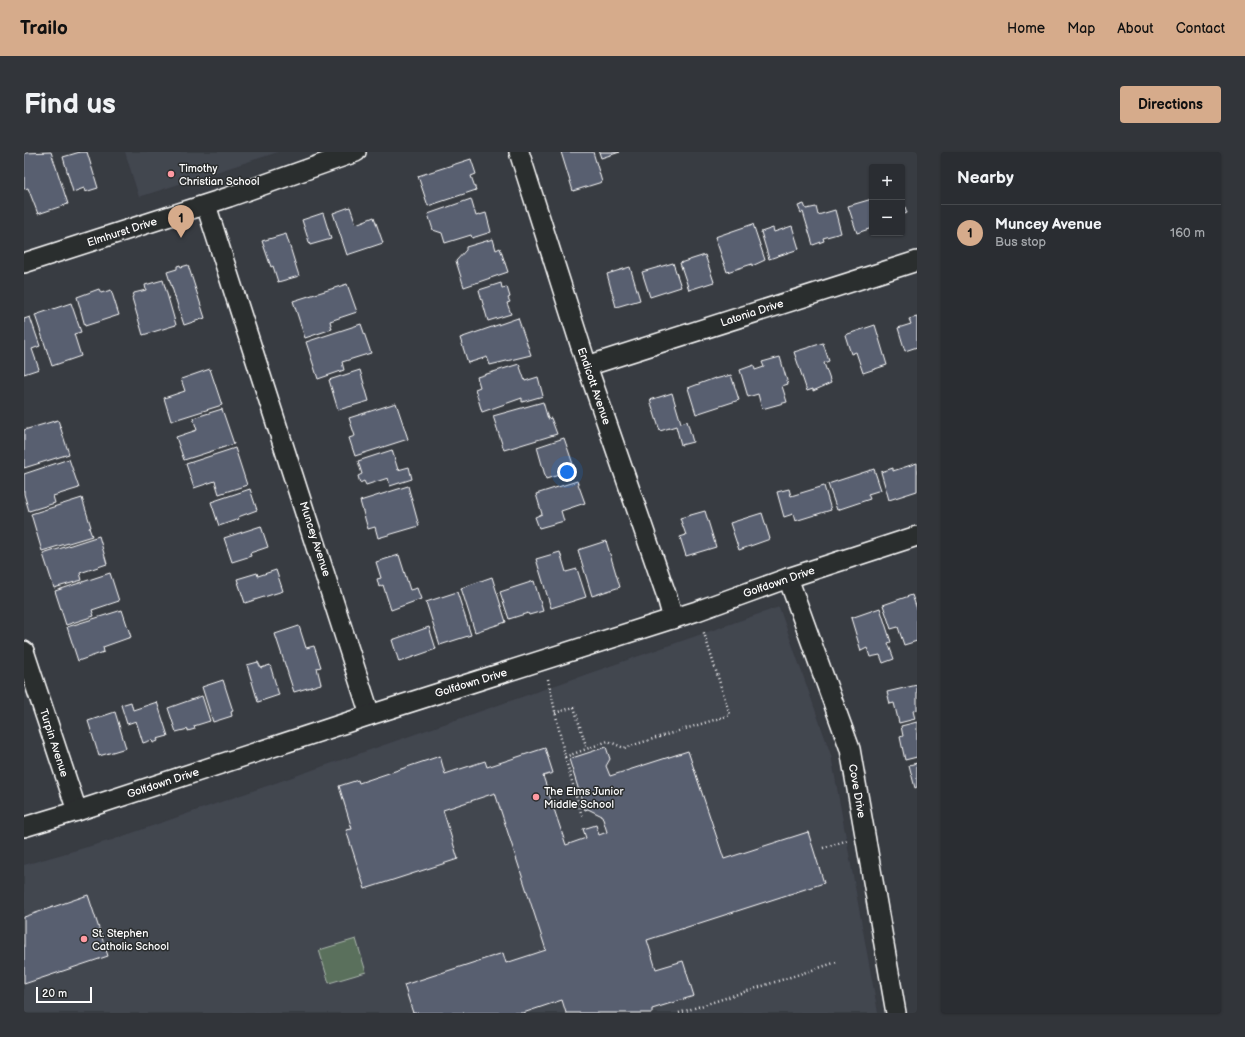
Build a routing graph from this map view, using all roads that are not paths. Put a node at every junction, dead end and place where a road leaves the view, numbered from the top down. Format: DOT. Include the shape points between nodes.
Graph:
graph roads {
  1 [pos="356,152"];
  2 [pos="519,152"];
  3 [pos="206,205"];
  4 [pos="917,261"];
  5 [pos="24,263"];
  6 [pos="587,366"];
  7 [pos="917,536"];
  8 [pos="788,578"];
  9 [pos="673,619"];
  10 [pos="24,651"];
  11 [pos="370,715"];
  12 [pos="77,811"];
  13 [pos="24,827"];
  14 [pos="896,1013"];
  1 -- 3 [label="street, Elmhurst Drive"];
  2 -- 6 [label="street, Endicott Avenue"];
  3 -- 5 [label="street, Elmhurst Drive"];
  3 -- 11 [label="street, Muncey Avenue"];
  4 -- 6 [label="street, Latonia Drive"];
  6 -- 9 [label="street, Endicott Avenue"];
  7 -- 8 [label="street, Golfdown Drive"];
  8 -- 9 [label="street, Golfdown Drive"];
  8 -- 14 [label="street, Cove Drive" via="850,749"];
  9 -- 11 [label="street, Golfdown Drive"];
  10 -- 12 [label="street, Turpin Avenue"];
  11 -- 12 [label="street, Golfdown Drive"];
  12 -- 13 [label="street, Golfdown Drive"];
}
